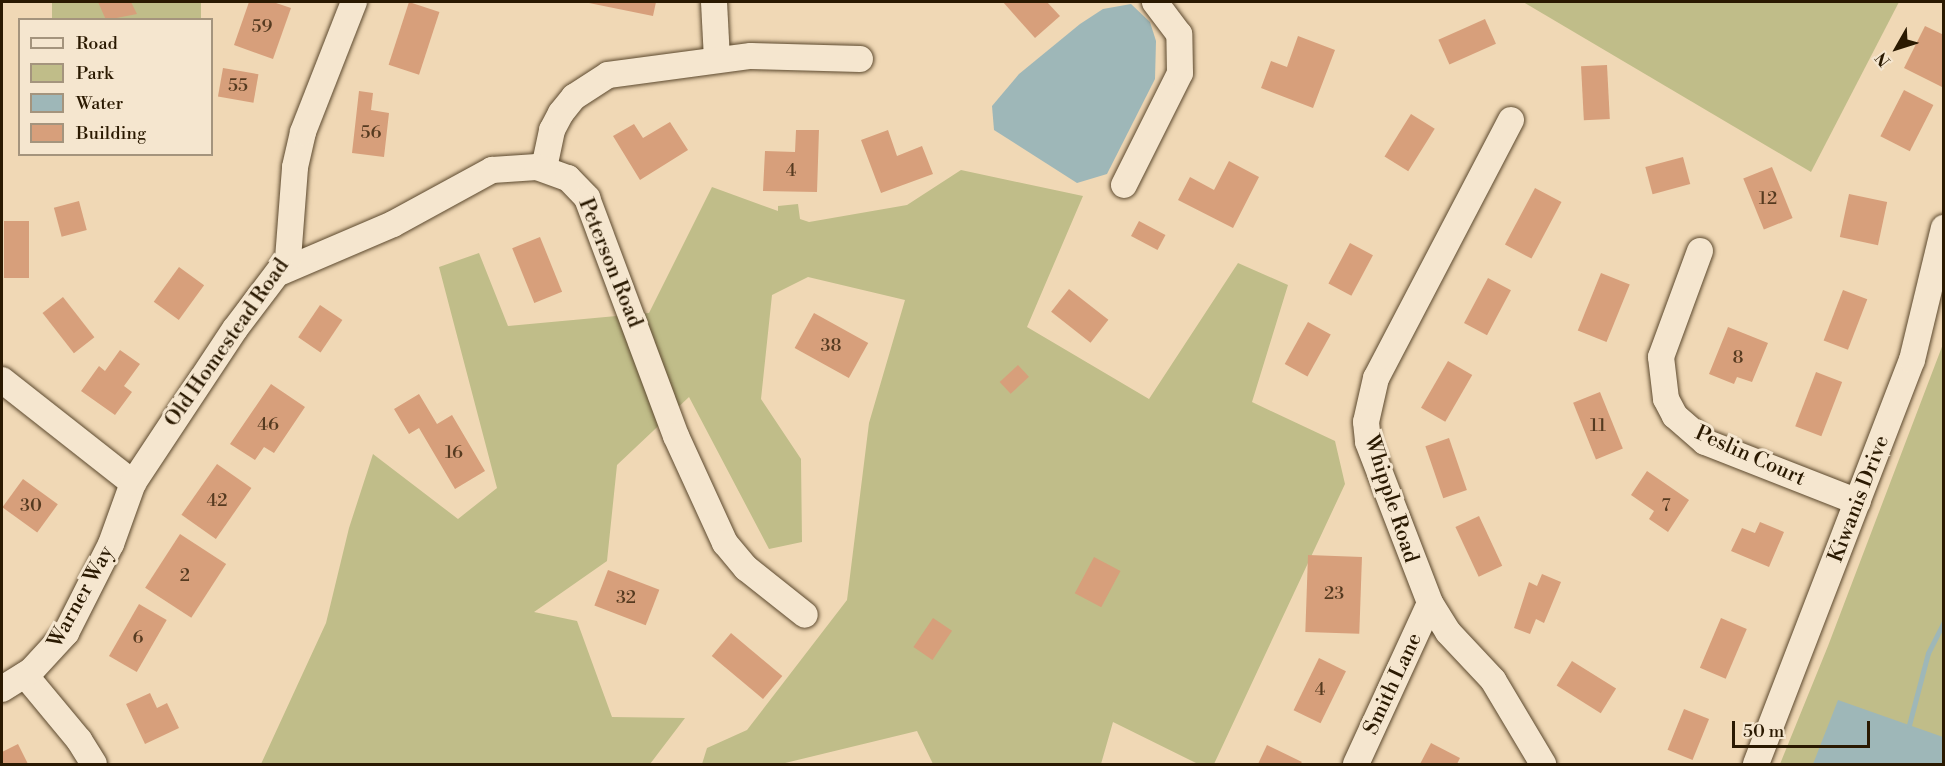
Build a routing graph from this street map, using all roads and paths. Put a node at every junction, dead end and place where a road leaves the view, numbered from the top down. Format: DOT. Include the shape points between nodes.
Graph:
graph roads {
  1 [pos="354,2"];
  2 [pos="714,2"];
  3 [pos="1155,2"];
  4 [pos="717,59"];
  5 [pos="860,59"];
  6 [pos="1511,120"];
  7 [pos="544,168"];
  8 [pos="1124,185"];
  9 [pos="1944,228"];
  10 [pos="1700,251"];
  11 [pos="280,272"];
  12 [pos="2,380"];
  13 [pos="133,483"];
  14 [pos="1858,502"];
  15 [pos="1430,603"];
  16 [pos="805,615"];
  17 [pos="25,675"];
  18 [pos="2,689"];
  19 [pos="94,765"];
  20 [pos="1356,765"];
  21 [pos="1543,765"];
  22 [pos="1756,765"];
  1 -- 11 [label="street, Old Homestead Road" via="303,132 291,203 291,246"];
  2 -- 4 [label="street"];
  3 -- 8 [label="street" via="1179,34 1180,73"];
  4 -- 5 [label="street"];
  4 -- 7 [label="street" via="626,69 590,84 574,97 552,130"];
  6 -- 15 [label="street, Whipple Road" via="1368,400 1368,442"];
  7 -- 11 [label="street, Peterson Road" via="515,166 469,179 393,224"];
  7 -- 16 [label="street, Peterson Road" via="568,178 587,198 676,436 725,543 746,568"];
  9 -- 14 [label="street, Kiwanis Drive" via="1912,360"];
  10 -- 14 [label="street, Peslin Court" via="1661,357 1664,389 1675,416 1705,442"];
  11 -- 13 [label="street, Old Homestead Road" via="235,329"];
  12 -- 13 [label="street"];
  13 -- 17 [label="street, Warner Way" via="111,544 66,633"];
  14 -- 22 [label="street, Kiwanis Drive"];
  15 -- 20 [label="street, Smith Lane"];
  15 -- 21 [label="street, Whipple Road" via="1448,632 1493,680"];
  17 -- 18 [label="street, Warner Way"];
  17 -- 19 [label="street" via="79,740"];
}
